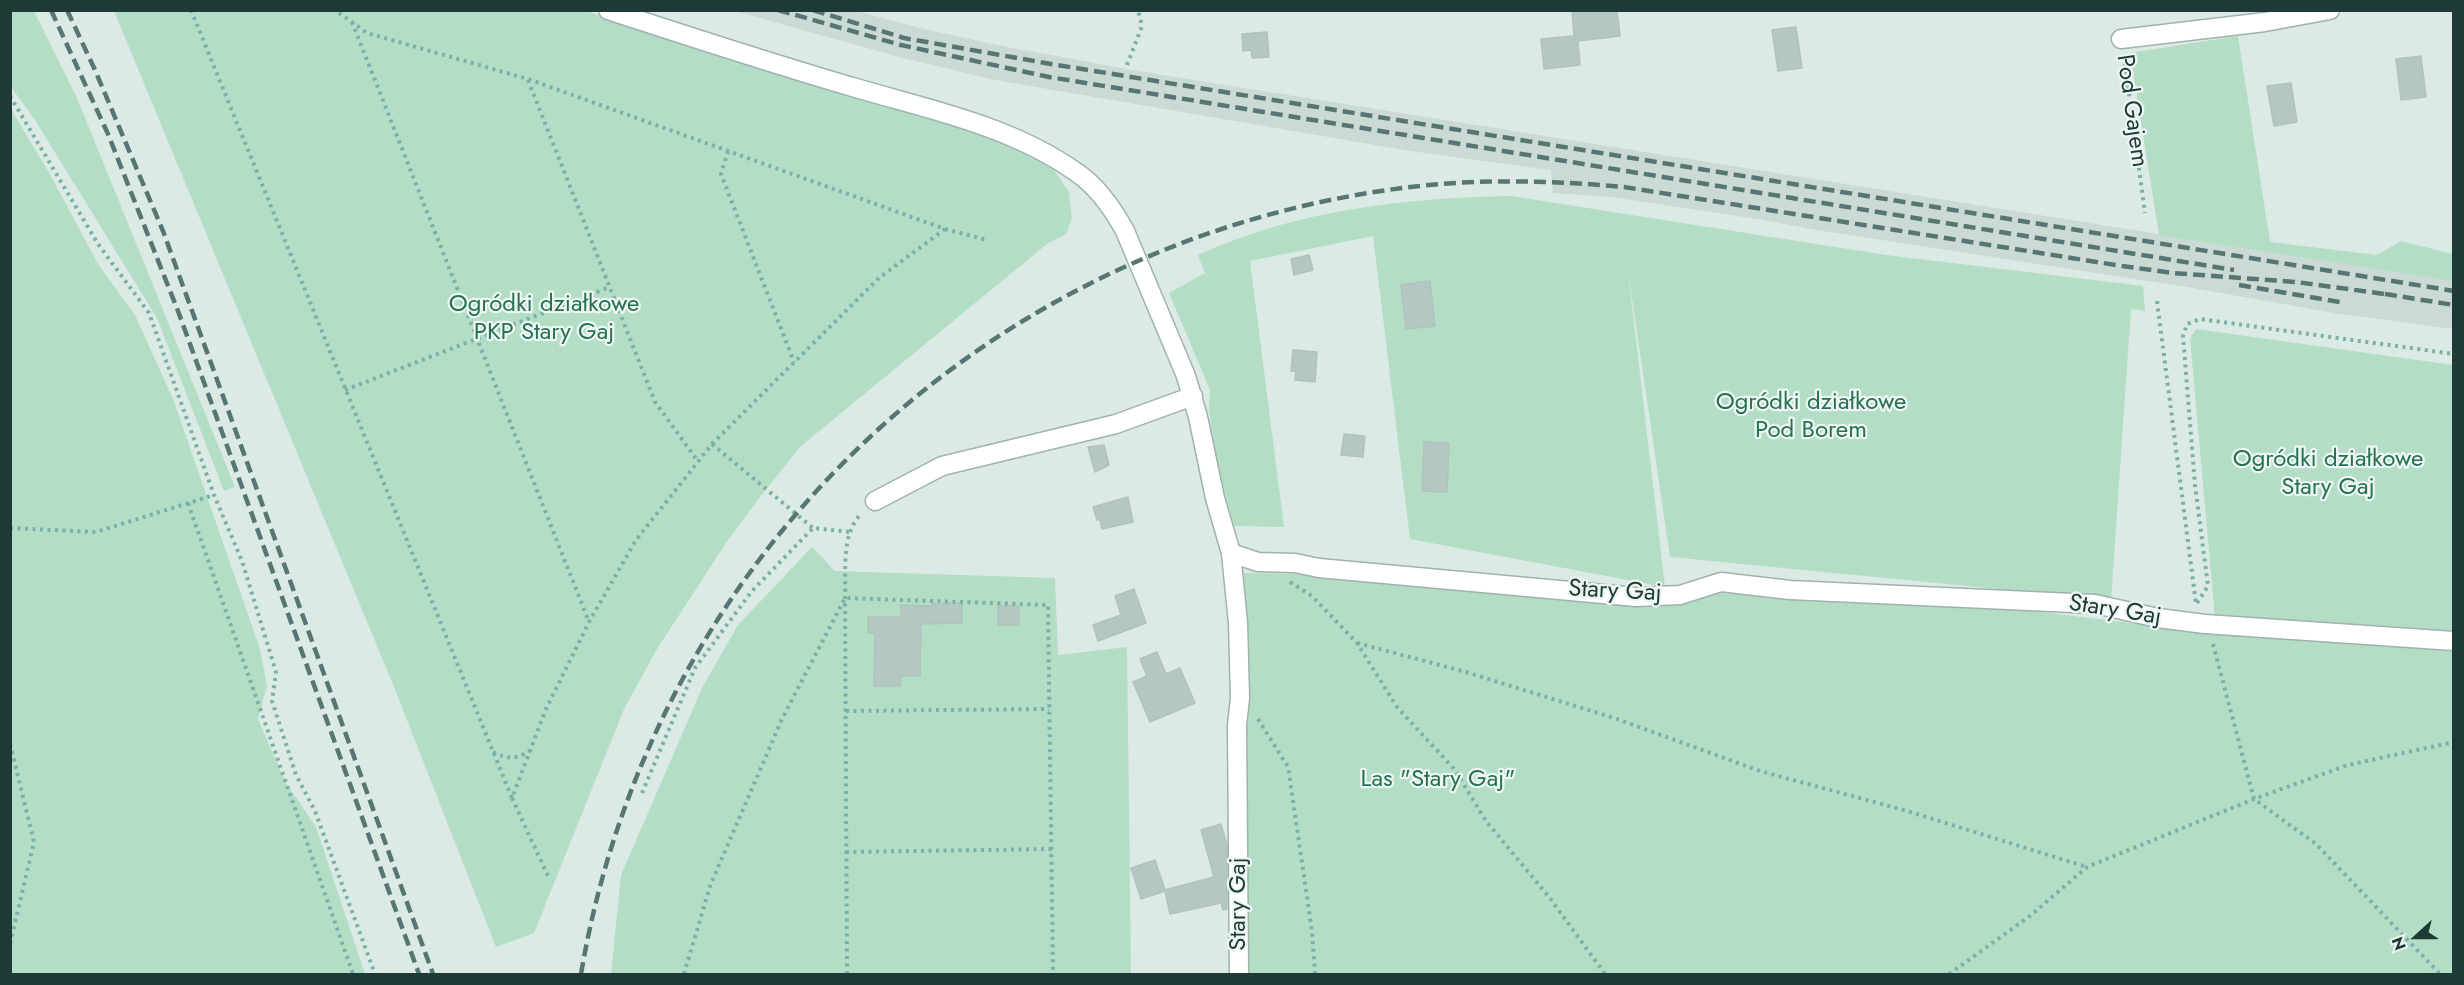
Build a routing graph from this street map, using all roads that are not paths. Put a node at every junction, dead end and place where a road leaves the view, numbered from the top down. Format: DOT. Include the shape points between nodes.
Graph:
graph roads {
  1 [pos="608,10"];
  2 [pos="2330,10"];
  3 [pos="2121,39"];
  4 [pos="1193,396"];
  5 [pos="875,501"];
  6 [pos="1231,553"];
  7 [pos="2454,640"];
  8 [pos="1239,975"];
  1 -- 4 [label="street" via="969,120 1033,146 1079,173 1125,231"];
  2 -- 3 [label="street, Pod Gajem"];
  4 -- 5 [label="street" via="1116,424 942,466"];
  4 -- 6 [label="street"];
  6 -- 7 [label="street, Stary Gaj" via="1258,562 1636,597 1680,596 1721,582 1802,591 2095,604 2205,624"];
  6 -- 8 [label="street, Stary Gaj" via="1240,698"];
}
